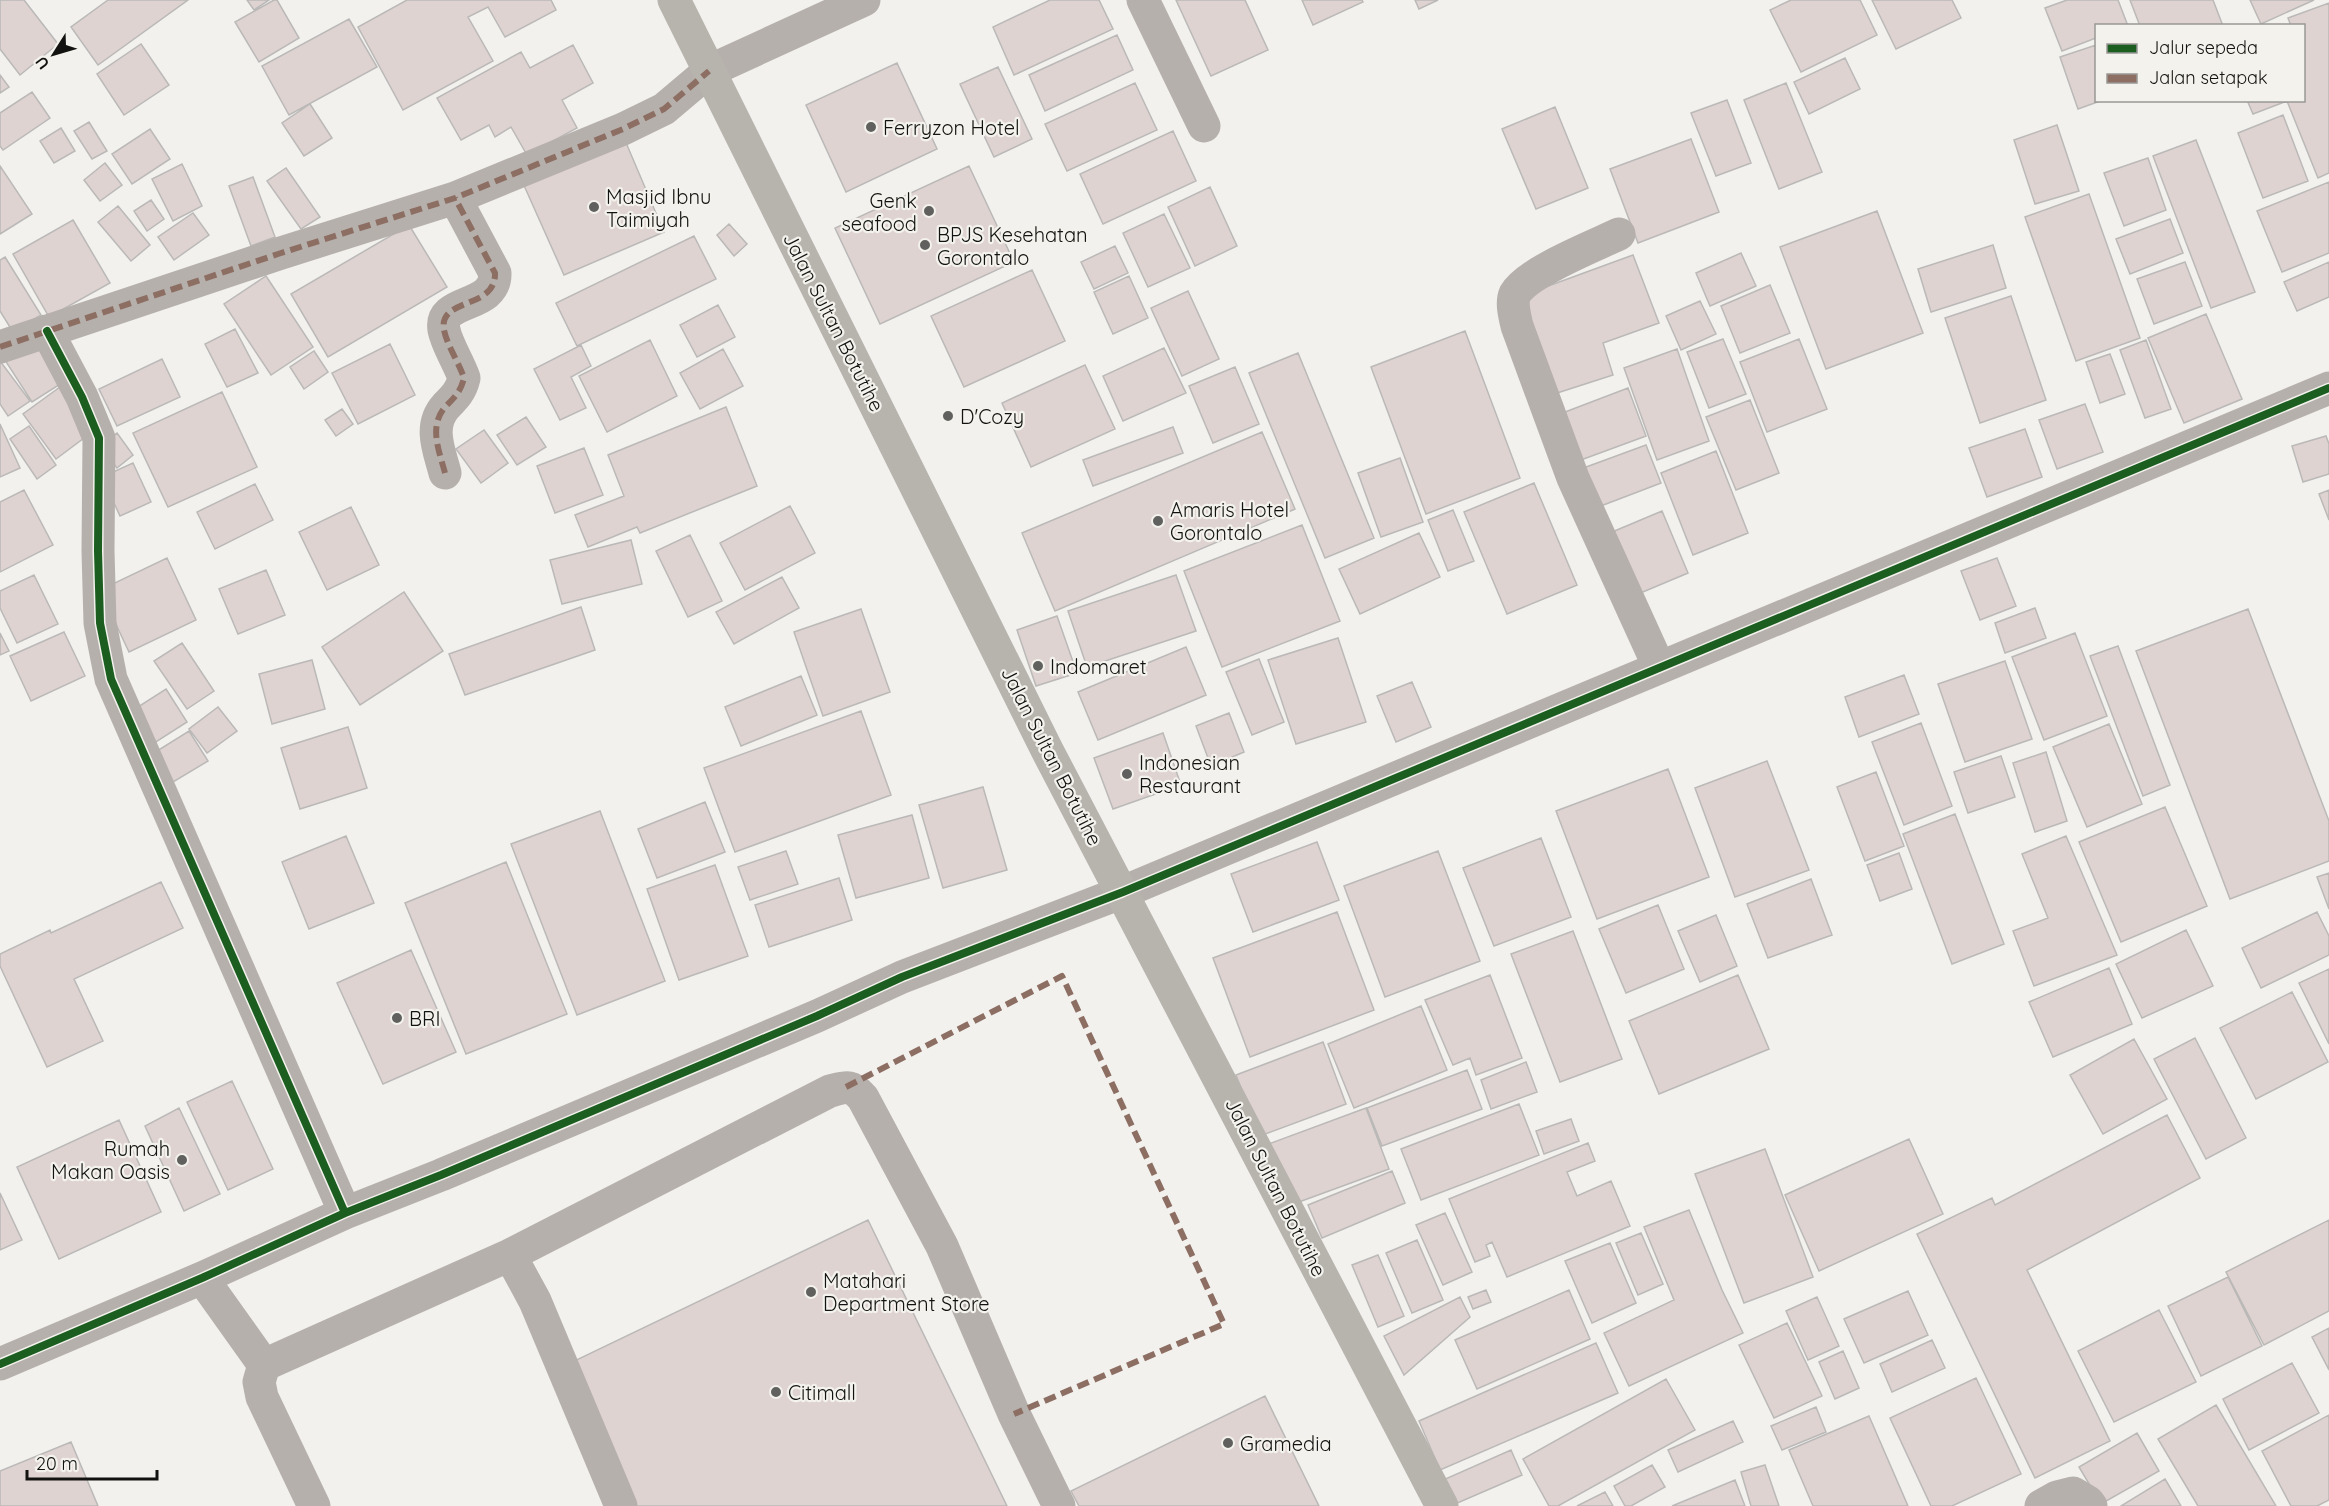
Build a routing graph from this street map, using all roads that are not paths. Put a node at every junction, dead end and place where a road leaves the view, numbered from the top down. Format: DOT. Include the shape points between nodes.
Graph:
graph roads {
  1 [pos="674,0"];
  2 [pos="864,0"];
  3 [pos="1143,0"];
  4 [pos="709,71"];
  5 [pos="1204,126"];
  6 [pos="455,198"];
  7 [pos="1619,234"];
  8 [pos="47,331"];
  9 [pos="0,347"];
  10 [pos="2329,388"];
  11 [pos="445,473"];
  12 [pos="1659,667"];
  13 [pos="1123,892"];
  14 [pos="345,1213"];
  15 [pos="510,1255"];
  16 [pos="202,1278"];
  17 [pos="0,1364"];
  18 [pos="264,1365"];
  19 [pos="314,1506"];
  20 [pos="621,1506"];
  21 [pos="1059,1506"];
  22 [pos="1442,1506"];
  23 [pos="2041,1506"];
  24 [pos="2091,1506"];
  1 -- 4 [label="main road, Jalan Sultan Botutihe"];
  2 -- 4 [label="street"];
  3 -- 5 [label="street"];
  4 -- 6 [label="street" via="664,109"];
  4 -- 13 [label="main road, Jalan Sultan Botutihe" via="1047,750"];
  6 -- 8 [label="street"];
  6 -- 11 [label="street" via="495,273 495,282 483,296 452,309 444,321 464,378 436,426"];
  7 -- 12 [label="street" via="1530,278 1514,296 1514,308 1573,478"];
  8 -- 9 [label="street"];
  8 -- 14 [label="street" via="99,438 100,623 111,679"];
  10 -- 12 [label="street"];
  12 -- 13 [label="street"];
  13 -- 14 [label="street" via="902,977"];
  13 -- 22 [label="main road, Jalan Sultan Botutihe"];
  14 -- 16 [label="street"];
  15 -- 18 [label="street"];
  15 -- 20 [label="street" via="535,1301"];
  15 -- 21 [label="street" via="830,1091 846,1087 856,1090 942,1246 1014,1414"];
  16 -- 17 [label="street"];
  16 -- 18 [label="street"];
  18 -- 19 [label="street" via="259,1382 262,1397"];
  23 -- 24 [label="street" via="2073,1493"];
}
